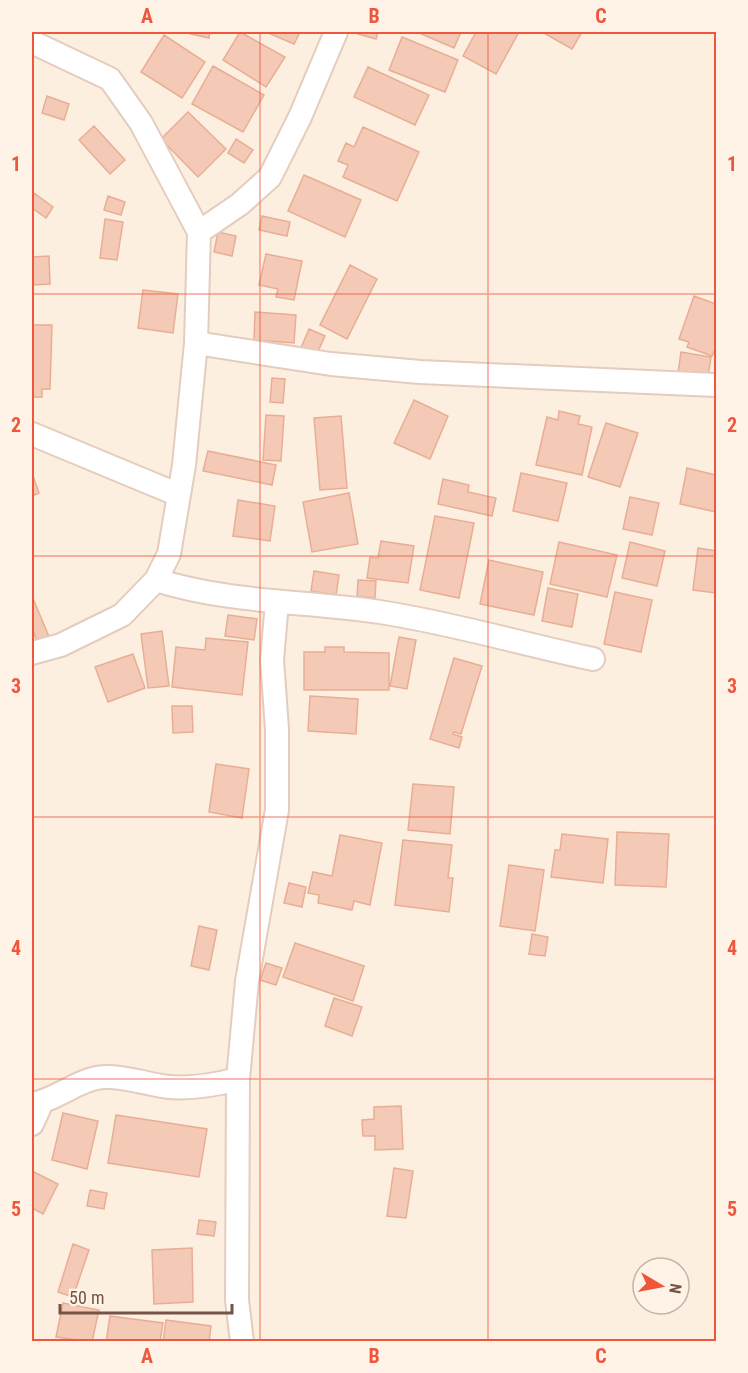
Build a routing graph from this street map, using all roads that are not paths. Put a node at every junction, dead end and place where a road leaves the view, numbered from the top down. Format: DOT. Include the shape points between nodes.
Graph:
graph roads {
  1 [pos="336,32"];
  2 [pos="32,42"];
  3 [pos="199,232"];
  4 [pos="196,343"];
  5 [pos="717,385"];
  6 [pos="32,434"];
  7 [pos="179,495"];
  8 [pos="156,580"];
  9 [pos="277,602"];
  10 [pos="32,653"];
  11 [pos="593,658"];
  12 [pos="238,1079"];
  13 [pos="37,1103"];
  14 [pos="32,1124"];
  15 [pos="242,1341"];
  1 -- 3 [label="street" via="270,177"];
  2 -- 3 [label="street" via="110,80 141,123"];
  3 -- 4 [label="street"];
  4 -- 5 [label="street" via="332,364 420,372"];
  4 -- 7 [label="street"];
  6 -- 7 [label="street"];
  7 -- 8 [label="street" via="170,554"];
  8 -- 9 [label="street" via="191,591"];
  8 -- 10 [label="street" via="122,615 61,645"];
  9 -- 11 [label="street" via="379,612"];
  9 -- 12 [label="street" via="272,660 277,810 247,981"];
  12 -- 13 [label="street" via="207,1087 171,1087 104,1077"];
  12 -- 15 [label="street" via="237,1300"];
  13 -- 14 [label="street"];
}
